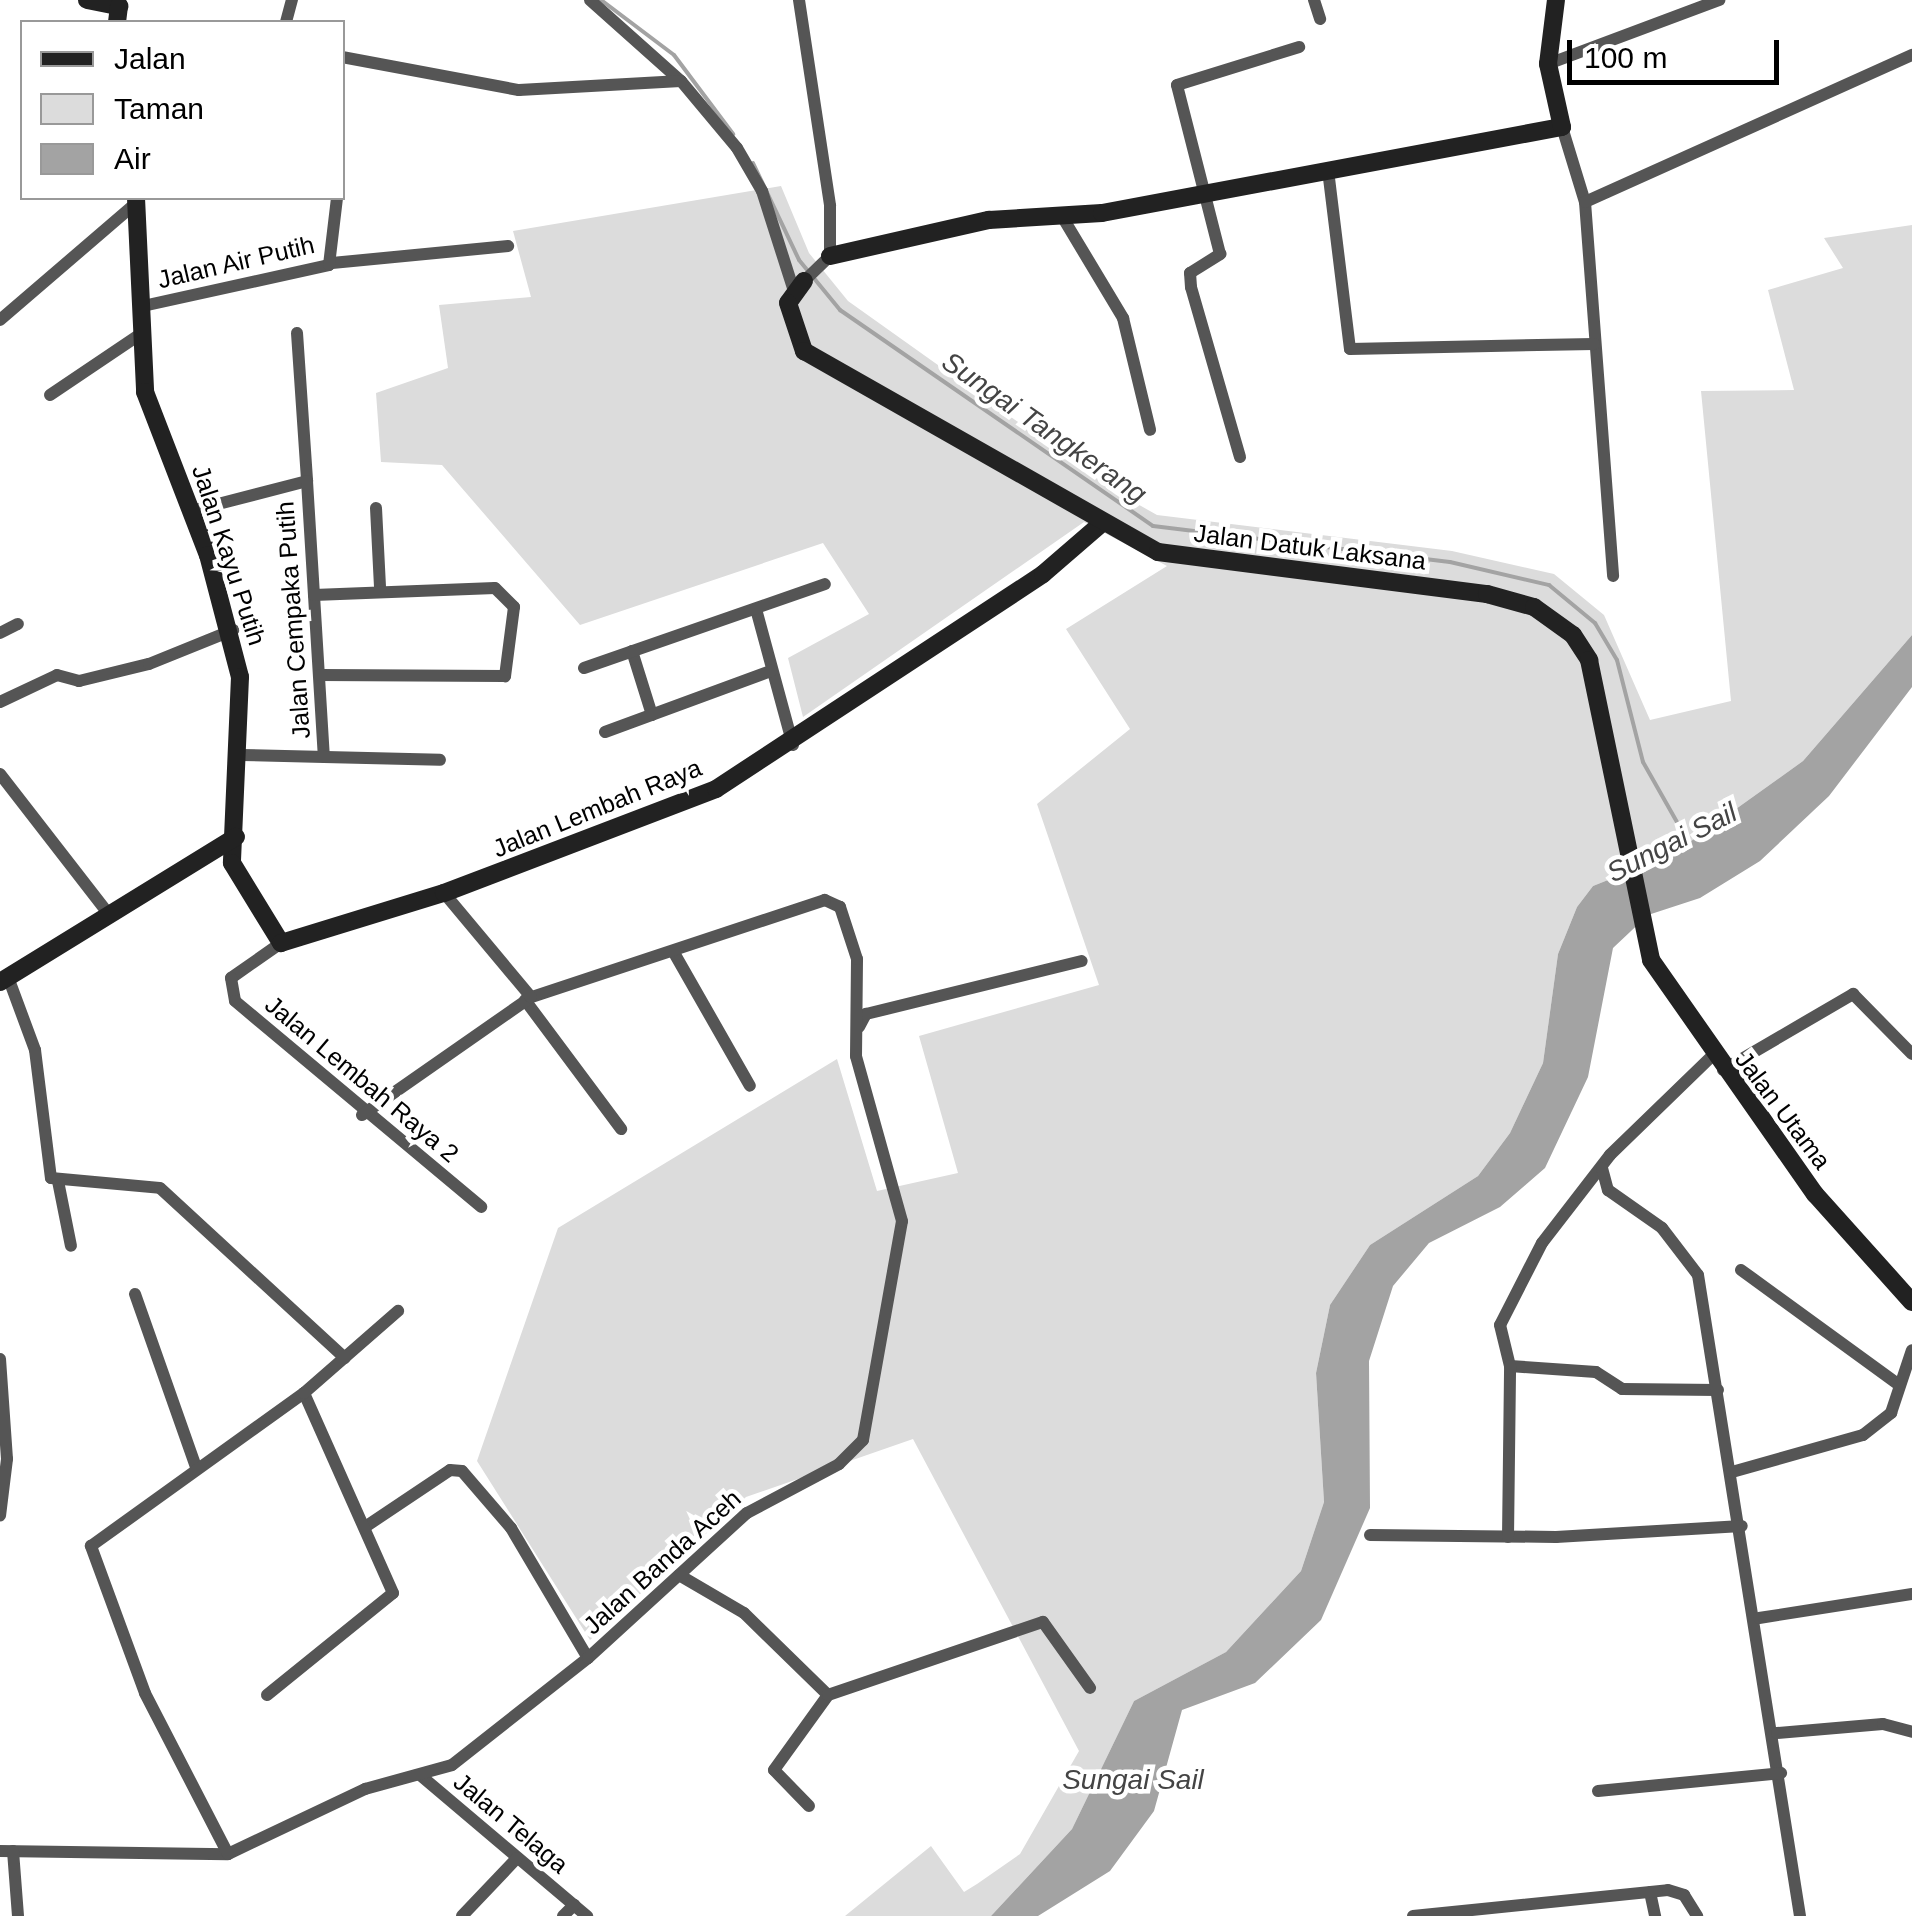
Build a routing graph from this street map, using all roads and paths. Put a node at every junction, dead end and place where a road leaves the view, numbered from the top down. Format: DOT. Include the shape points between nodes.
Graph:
graph roads {
  1 [pos="87,0"];
  2 [pos="590,0"];
  3 [pos="799,0"];
  4 [pos="1314,0"];
  5 [pos="1556,0"];
  6 [pos="1719,0"];
  7 [pos="118,10"];
  8 [pos="1320,19"];
  9 [pos="1299,46"];
  10 [pos="1912,56"];
  11 [pos="345,59"];
  12 [pos="1548,64"];
  13 [pos="681,80"];
  14 [pos="1562,127"];
  15 [pos="1328,170"];
  16 [pos="1206,196"];
  17 [pos="136,200"];
  18 [pos="338,200"];
  19 [pos="1586,202"];
  20 [pos="1063,218"];
  21 [pos="508,246"];
  22 [pos="828,258"];
  23 [pos="332,264"];
  24 [pos="799,286"];
  25 [pos="142,306"];
  26 [pos="0,320"];
  27 [pos="142,332"];
  28 [pos="296,333"];
  29 [pos="1594,344"];
  30 [pos="50,395"];
  31 [pos="1150,430"];
  32 [pos="1240,457"];
  33 [pos="307,481"];
  34 [pos="376,508"];
  35 [pos="191,511"];
  36 [pos="1102,523"];
  37 [pos="1613,576"];
  38 [pos="825,584"];
  39 [pos="380,587"];
  40 [pos="314,595"];
  41 [pos="756,610"];
  42 [pos="18,624"];
  43 [pos="232,630"];
  44 [pos="0,633"];
  45 [pos="632,651"];
  46 [pos="584,668"];
  47 [pos="771,671"];
  48 [pos="320,675"];
  49 [pos="0,702"];
  50 [pos="652,715"];
  51 [pos="604,732"];
  52 [pos="794,745"];
  53 [pos="241,755"];
  54 [pos="324,756"];
  55 [pos="440,760"];
  56 [pos="0,774"];
  57 [pos="236,837"];
  58 [pos="444,894"];
  59 [pos="107,912"];
  60 [pos="1641,929"];
  61 [pos="282,944"];
  62 [pos="673,951"];
  63 [pos="1082,961"];
  64 [pos="4,980"];
  65 [pos="528,999"];
  66 [pos="857,1031"];
  67 [pos="1912,1054"];
  68 [pos="1717,1063"];
  69 [pos="750,1086"];
  70 [pos="362,1115"];
  71 [pos="621,1129"];
  72 [pos="1602,1168"];
  73 [pos="58,1181"];
  74 [pos="481,1207"];
  75 [pos="71,1246"];
  76 [pos="1741,1270"];
  77 [pos="135,1294"];
  78 [pos="1912,1302"];
  79 [pos="398,1311"];
  80 [pos="1912,1350"];
  81 [pos="346,1358"];
  82 [pos="0,1359"];
  83 [pos="1510,1366"];
  84 [pos="1898,1384"];
  85 [pos="1718,1390"];
  86 [pos="304,1393"];
  87 [pos="196,1466"];
  88 [pos="1732,1472"];
  89 [pos="0,1516"];
  90 [pos="1742,1526"];
  91 [pos="365,1527"];
  92 [pos="1370,1535"];
  93 [pos="1508,1537"];
  94 [pos="678,1575"];
  95 [pos="1912,1594"];
  96 [pos="1759,1618"];
  97 [pos="588,1658"];
  98 [pos="1090,1688"];
  99 [pos="828,1694"];
  100 [pos="268,1695"];
  101 [pos="1912,1732"];
  102 [pos="1778,1733"];
  103 [pos="1781,1773"];
  104 [pos="420,1775"];
  105 [pos="1598,1790"];
  106 [pos="809,1806"];
  107 [pos="6,1851"];
  108 [pos="228,1854"];
  109 [pos="518,1858"];
  110 [pos="1650,1892"];
  111 [pos="574,1905"];
  112 [pos="1467,1913"];
  113 [pos="18,1916"];
  114 [pos="462,1916"];
  115 [pos="564,1916"];
  116 [pos="587,1916"];
  117 [pos="1413,1916"];
  118 [pos="1654,1916"];
  119 [pos="1697,1916"];
  120 [pos="1800,1916"];
  1 -- 7 [label="street"];
  2 -- 13 [label="street"];
  3 -- 22 [label="street" via="828,167"];
  4 -- 8 [label="street"];
  5 -- 12 [label="street"];
  6 -- 12 [label="street"];
  9 -- 16 [label="street" via="1181,78"];
  10 -- 19 [label="street"];
  11 -- 13 [label="street" via="519,90"];
  12 -- 14 [label="street"];
  13 -- 24 [label="street" via="762,191"];
  14 -- 15 [label="street"];
  14 -- 19 [label="street"];
  15 -- 16 [label="street"];
  15 -- 29 [label="street" via="1350,349"];
  16 -- 20 [label="street"];
  16 -- 32 [label="street" via="1220,254 1190,273 1191,287"];
  17 -- 25 [label="street, Jalan Kayu Putih"];
  17 -- 26 [label="street"];
  18 -- 23 [label="street, Jalan Air Putih"];
  19 -- 29 [label="street"];
  20 -- 22 [label="street" via="989,220"];
  20 -- 31 [label="street" via="1123,318"];
  21 -- 23 [label="street"];
  22 -- 24 [label="street"];
  23 -- 25 [label="street, Jalan Air Putih"];
  24 -- 36 [label="street, Jalan Datuk Laksana" via="789,322 804,351"];
  25 -- 27 [label="street, Jalan Kayu Putih"];
  27 -- 30 [label="street"];
  27 -- 35 [label="street, Jalan Kayu Putih" via="144,392"];
  28 -- 33 [label="street"];
  29 -- 37 [label="street"];
  33 -- 35 [label="street, Jalan Cempaka Putih"];
  33 -- 40 [label="street, Jalan Cempaka Putih"];
  34 -- 39 [label="street"];
  35 -- 43 [label="street, Jalan Kayu Putih"];
  36 -- 52 [label="street, Jalan Lembah Raya" via="1044,574"];
  36 -- 60 [label="street, Jalan Datuk Laksana" via="1158,552 1486,594 1554,619 1589,660"];
  38 -- 41 [label="street"];
  39 -- 40 [label="street"];
  39 -- 48 [label="street" via="510,595 505,676"];
  40 -- 48 [label="street, Jalan Cempaka Putih"];
  41 -- 45 [label="street"];
  41 -- 47 [label="street"];
  42 -- 44 [label="street"];
  43 -- 49 [label="street" via="80,681 57,675"];
  43 -- 53 [label="street, Jalan Kayu Putih"];
  45 -- 46 [label="street"];
  45 -- 50 [label="street"];
  47 -- 50 [label="street"];
  47 -- 52 [label="street"];
  48 -- 54 [label="street, Jalan Cempaka Putih"];
  50 -- 51 [label="street"];
  52 -- 58 [label="street, Jalan Lembah Raya" via="626,828"];
  53 -- 54 [label="street"];
  53 -- 57 [label="street, Jalan Kayu Putih"];
  54 -- 55 [label="street"];
  56 -- 59 [label="street"];
  57 -- 59 [label="street"];
  57 -- 61 [label="street" via="232,862"];
  58 -- 61 [label="street, Jalan Lembah Raya"];
  58 -- 65 [label="street"];
  59 -- 64 [label="street"];
  60 -- 68 [label="street, Jalan Utama"];
  61 -- 70 [label="street, Jalan Lembah Raya 2" via="231,978 235,1001"];
  62 -- 65 [label="street, Jalan Banda Aceh"];
  62 -- 66 [label="street, Jalan Banda Aceh" via="825,900 852,928"];
  62 -- 69 [label="street"];
  63 -- 66 [label="street" via="866,1014"];
  64 -- 73 [label="street" via="30,1031 46,1163"];
  65 -- 70 [label="street, Jalan Banda Aceh"];
  65 -- 71 [label="street"];
  66 -- 94 [label="street, Jalan Banda Aceh" via="860,1073 902,1221 870,1423 854,1453 746,1513"];
  67 -- 68 [label="street" via="1853,994"];
  68 -- 72 [label="street"];
  68 -- 78 [label="street, Jalan Utama"];
  70 -- 74 [label="street, Jalan Lembah Raya 2"];
  72 -- 83 [label="street" via="1504,1307 1501,1352"];
  72 -- 85 [label="street" via="1608,1190 1662,1228 1698,1275"];
  73 -- 75 [label="street"];
  73 -- 81 [label="street" via="160,1188"];
  76 -- 84 [label="street"];
  77 -- 87 [label="street"];
  79 -- 81 [label="street"];
  80 -- 84 [label="street"];
  81 -- 86 [label="street"];
  82 -- 89 [label="street" via="8,1459"];
  83 -- 85 [label="street" via="1596,1372 1622,1389"];
  83 -- 93 [label="street"];
  84 -- 88 [label="street" via="1891,1414 1863,1434"];
  85 -- 88 [label="street"];
  86 -- 87 [label="street"];
  86 -- 91 [label="street"];
  87 -- 108 [label="street" via="91,1546 146,1692"];
  88 -- 90 [label="street"];
  90 -- 93 [label="street"];
  90 -- 96 [label="street"];
  91 -- 97 [label="street" via="450,1470 462,1471 511,1528"];
  91 -- 100 [label="street" via="394,1593"];
  92 -- 93 [label="street"];
  94 -- 97 [label="street, Jalan Banda Aceh"];
  94 -- 99 [label="street" via="744,1613"];
  95 -- 96 [label="street"];
  96 -- 102 [label="street"];
  97 -- 104 [label="street, Jalan Banda Aceh" via="460,1761"];
  98 -- 99 [label="street" via="1042,1622"];
  99 -- 106 [label="street" via="774,1770"];
  101 -- 102 [label="street" via="1883,1724"];
  102 -- 103 [label="street"];
  103 -- 105 [label="street"];
  103 -- 120 [label="street"];
  104 -- 108 [label="street, Jalan Banda Aceh" via="365,1788"];
  104 -- 109 [label="street, Jalan Telaga"];
  107 -- 108 [label="street, Jalan Banda Aceh"];
  107 -- 113 [label="street"];
  109 -- 111 [label="street, Jalan Telaga"];
  109 -- 114 [label="street"];
  110 -- 112 [label="street"];
  110 -- 118 [label="street"];
  110 -- 119 [label="street" via="1684,1895"];
  111 -- 115 [label="street, Jalan Telaga"];
  111 -- 116 [label="street, Jalan Telaga"];
  112 -- 117 [label="street"];
}
